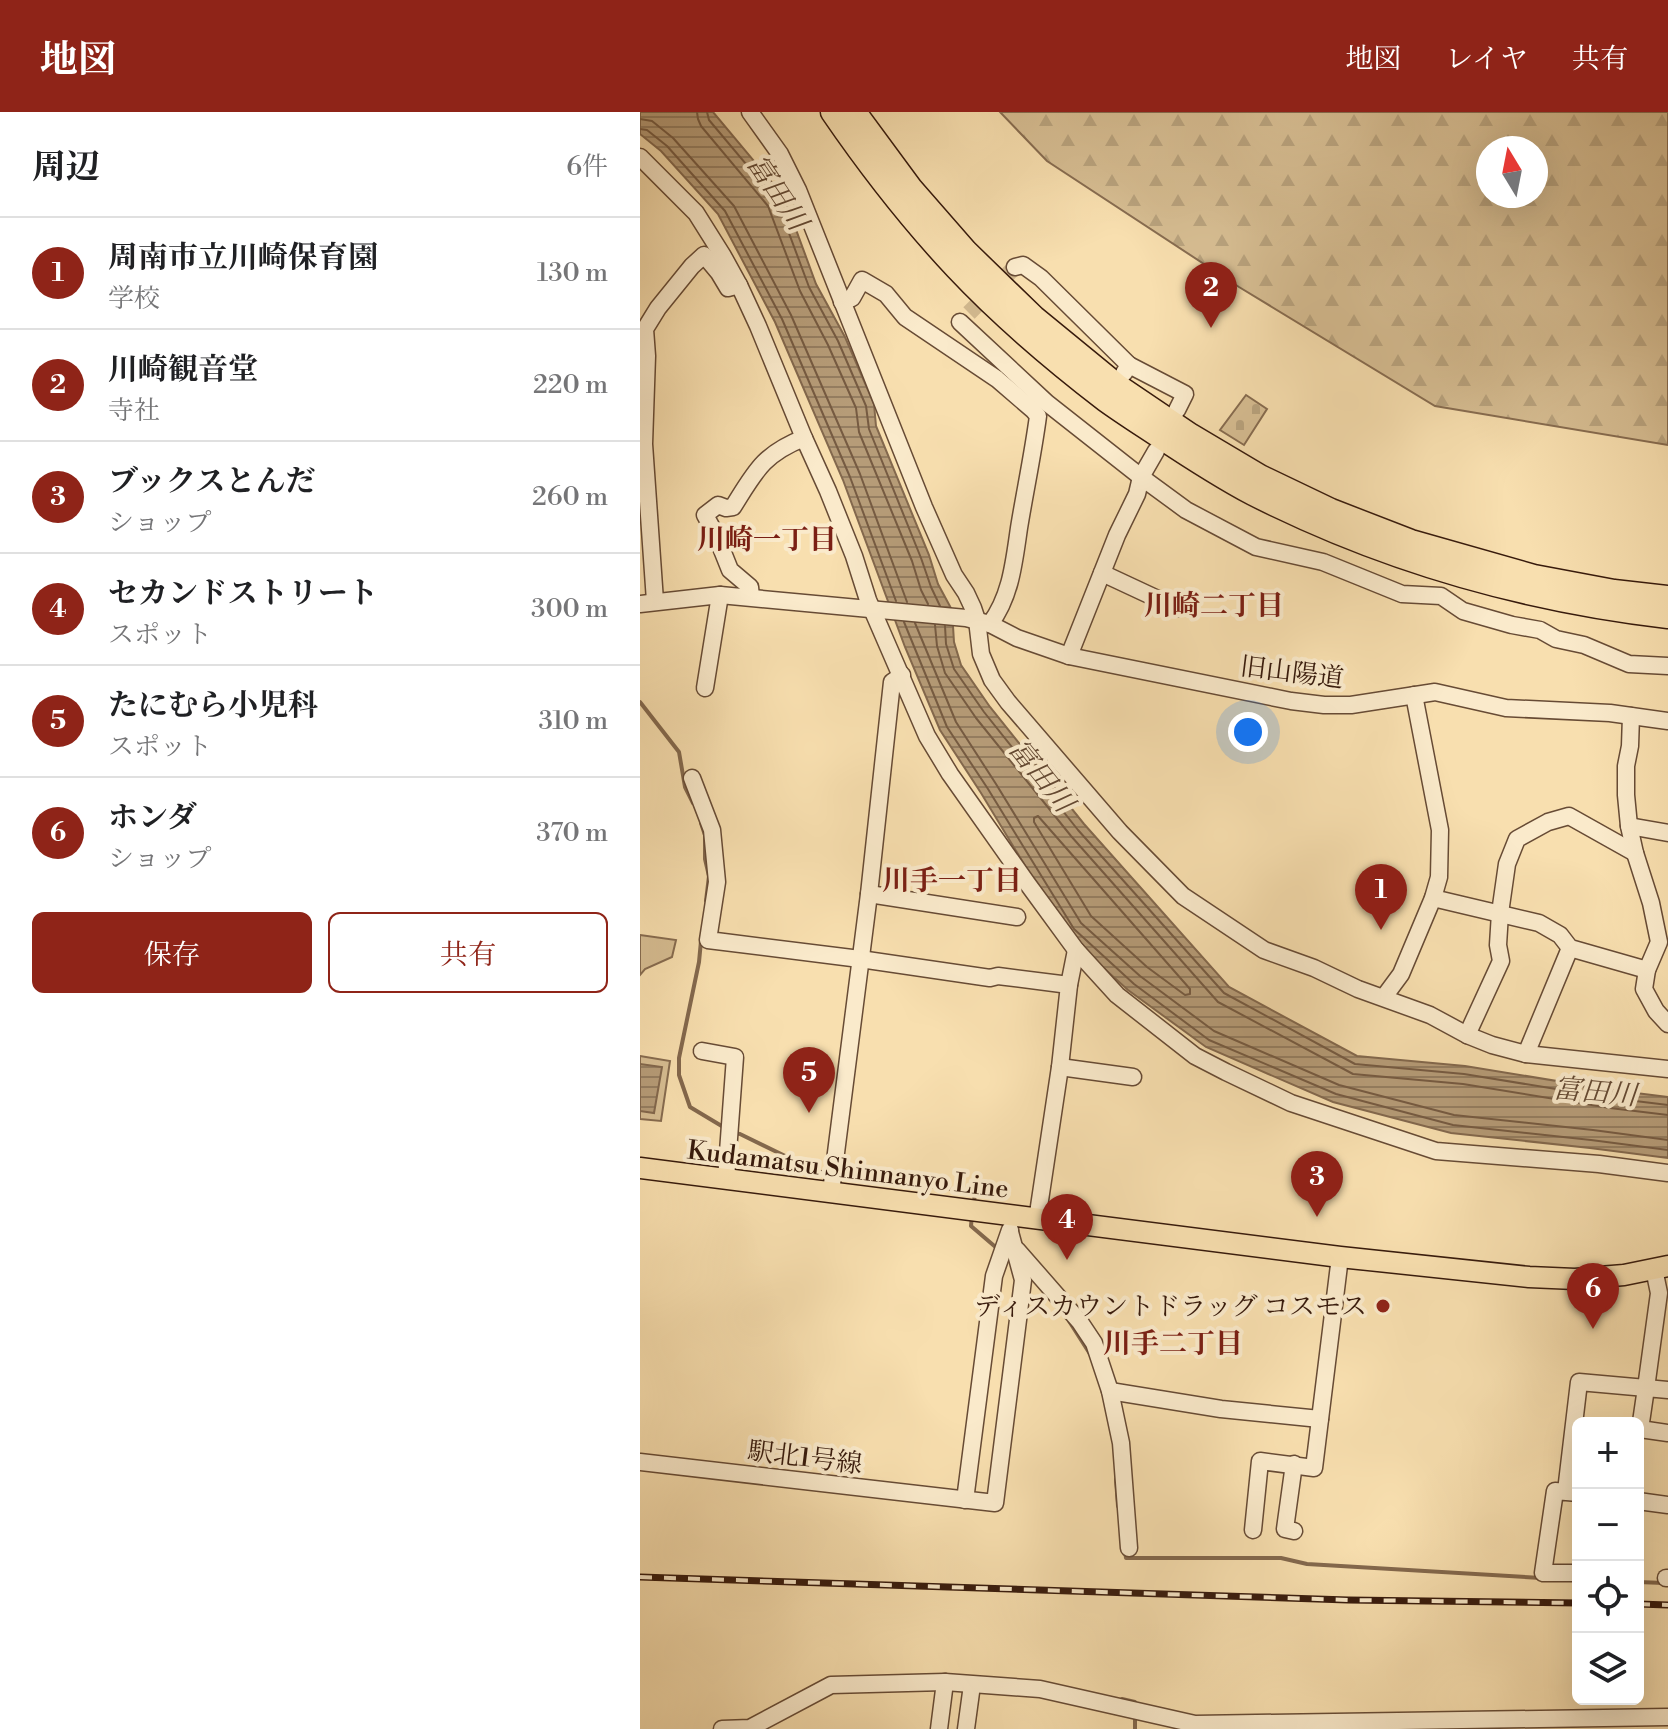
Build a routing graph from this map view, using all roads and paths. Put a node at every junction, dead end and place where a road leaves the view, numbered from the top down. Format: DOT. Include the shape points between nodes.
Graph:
graph roads {
  1 [pos="750,112"];
  2 [pos="832,112"];
  3 [pos="855,112"];
  4 [pos="640,157"];
  5 [pos="1015,267"];
  6 [pos="739,285"];
  7 [pos="842,302"];
  8 [pos="642,329"];
  9 [pos="947,345"];
  10 [pos="1123,375"];
  11 [pos="1177,410"];
  12 [pos="804,438"];
  13 [pos="1156,451"];
  14 [pos="1141,477"];
  15 [pos="1102,573"];
  16 [pos="720,595"];
  17 [pos="751,597"];
  18 [pos="1668,597"];
  19 [pos="647,602"];
  20 [pos="1177,608"];
  21 [pos="879,610"];
  22 [pos="1668,617"];
  23 [pos="977,621"];
  24 [pos="1069,656"];
  25 [pos="1668,666"];
  26 [pos="902,675"];
  27 [pos="705,688"];
  28 [pos="1414,695"];
  29 [pos="1631,716"];
  30 [pos="1668,721"];
  31 [pos="692,778"];
  32 [pos="1629,826"];
  33 [pos="1668,833"];
  34 [pos="1635,853"];
  35 [pos="869,894"];
  36 [pos="1433,898"];
  37 [pos="1500,913"];
  38 [pos="1017,917"];
  39 [pos="1570,948"];
  40 [pos="1076,950"];
  41 [pos="860,959"];
  42 [pos="1647,970"];
  43 [pos="1069,985"];
  44 [pos="1384,997"];
  45 [pos="1668,1024"];
  46 [pos="1467,1035"];
  47 [pos="702,1051"];
  48 [pos="1526,1054"];
  49 [pos="1060,1067"];
  50 [pos="1668,1069"];
  51 [pos="1133,1077"];
  52 [pos="640,1168"];
  53 [pos="1668,1173"];
  54 [pos="726,1179"];
  55 [pos="831,1192"];
  56 [pos="1037,1220"];
  57 [pos="1011,1224"];
  58 [pos="1016,1249"];
  59 [pos="1340,1257"];
  60 [pos="1661,1267"];
  61 [pos="1664,1294"];
  62 [pos="1646,1388"];
  63 [pos="1668,1390"];
  64 [pos="1110,1391"];
  65 [pos="1320,1419"];
  66 [pos="1668,1433"];
  67 [pos="640,1462"];
  68 [pos="1294,1464"];
  69 [pos="1572,1489"];
  70 [pos="1572,1492"];
  71 [pos="965,1500"];
  72 [pos="1644,1502"];
  73 [pos="1668,1505"];
  74 [pos="1253,1530"];
  75 [pos="1294,1531"];
  76 [pos="1129,1548"];
  77 [pos="1572,1573"];
  78 [pos="945,1682"];
  79 [pos="972,1685"];
  80 [pos="1668,1717"];
  81 [pos="1146,1721"];
  82 [pos="1451,1724"];
  83 [pos="1486,1724"];
  84 [pos="1316,1726"];
  85 [pos="722,1729"];
  86 [pos="939,1729"];
  87 [pos="966,1729"];
  1 -- 7 [label="street" via="798,190"];
  2 -- 22 [label="highway" via="956,268 1106,401 1183,453 1252,493 1406,560 1531,595"];
  3 -- 10 [label="highway" via="966,251 1034,317"];
  4 -- 6 [label="street" via="696,213"];
  5 -- 10 [label="street" via="1023,265 1041,278"];
  6 -- 8 [label="street" via="728,288 704,255"];
  6 -- 12 [label="street"];
  7 -- 9 [label="street" via="852,298 862,280"];
  7 -- 23 [label="street" via="924,507"];
  8 -- 19 [label="street" via="647,356"];
  9 -- 14 [label="street" via="964,318 1047,403"];
  9 -- 23 [label="street" via="1038,416 1016,561 1005,599"];
  10 -- 11 [label="street" via="1185,394"];
  10 -- 18 [label="highway" via="1191,435 1331,510 1411,541 1534,576"];
  12 -- 17 [label="street" via="758,467 733,507 718,505 705,515 730,570 750,587"];
  12 -- 21 [label="street"];
  13 -- 14 [label="street"];
  14 -- 15 [label="street"];
  14 -- 25 [label="street" via="1186,510 1256,547 1323,562 1402,594 1441,596 1463,611 1540,630 1629,664"];
  15 -- 20 [label="street"];
  15 -- 24 [label="street"];
  16 -- 17 [label="street"];
  16 -- 19 [label="street"];
  16 -- 27 [label="street"];
  17 -- 21 [label="street"];
  21 -- 23 [label="street"];
  21 -- 26 [label="street"];
  23 -- 24 [label="street, 旧山陽道"];
  23 -- 44 [label="street" via="981,654 1008,702 1183,896 1264,950"];
  24 -- 28 [label="street, 旧山陽道" via="1324,705"];
  26 -- 35 [label="street" via="892,682"];
  26 -- 40 [label="street" via="927,736 950,774"];
  28 -- 29 [label="street, 旧山陽道" via="1435,692 1506,708"];
  28 -- 36 [label="street" via="1440,830"];
  29 -- 30 [label="street, 旧山陽道"];
  29 -- 32 [label="street" via="1626,766"];
  31 -- 41 [label="street" via="712,830 717,882 708,940"];
  32 -- 33 [label="street"];
  32 -- 34 [label="street"];
  34 -- 37 [label="street" via="1569,816 1548,822 1517,839 1507,864"];
  34 -- 42 [label="street" via="1659,942"];
  35 -- 38 [label="street"];
  35 -- 41 [label="street"];
  36 -- 37 [label="street"];
  36 -- 44 [label="street" via="1401,974"];
  37 -- 39 [label="street" via="1539,923"];
  37 -- 46 [label="street" via="1501,961"];
  39 -- 42 [label="street"];
  39 -- 48 [label="street"];
  40 -- 43 [label="street"];
  40 -- 53 [label="street" via="1117,995 1195,1056 1291,1103 1436,1151"];
  41 -- 43 [label="street"];
  41 -- 55 [label="street"];
  42 -- 45 [label="street" via="1644,989"];
  43 -- 49 [label="street"];
  44 -- 46 [label="street"];
  46 -- 48 [label="street"];
  47 -- 54 [label="street" via="735,1057"];
  48 -- 50 [label="street"];
  49 -- 51 [label="street"];
  49 -- 56 [label="street"];
  52 -- 54 [label="main road, Kudamatsu Shinnanyo Line"];
  54 -- 55 [label="main road, Kudamatsu Shinnanyo Line"];
  55 -- 57 [label="main road, Kudamatsu Shinnanyo Line"];
  56 -- 57 [label="main road, Kudamatsu Shinnanyo Line"];
  56 -- 59 [label="main road, Kudamatsu Shinnanyo Line"];
  57 -- 58 [label="street"];
  57 -- 71 [label="street" via="994,1276"];
  58 -- 64 [label="street" via="1094,1343"];
  58 -- 71 [label="street, 駅北1号線" via="1023,1280 995,1503"];
  59 -- 60 [label="main road, Kudamatsu Shinnanyo Line" via="1575,1279"];
  59 -- 65 [label="street"];
  60 -- 61 [label="street"];
  61 -- 62 [label="street"];
  62 -- 63 [label="street"];
  62 -- 66 [label="street" via="1640,1429"];
  62 -- 69 [label="street" via="1579,1382"];
  64 -- 65 [label="street"];
  64 -- 76 [label="street" via="1121,1443"];
  65 -- 68 [label="street" via="1314,1468"];
  67 -- 71 [label="street, 駅北1号線"];
  68 -- 74 [label="street" via="1260,1461"];
  68 -- 75 [label="street" via="1285,1529"];
  70 -- 77 [label="street" via="1555,1491 1543,1573"];
  72 -- 73 [label="street"];
  78 -- 79 [label="street"];
  78 -- 85 [label="street" via="831,1685 750,1728"];
  78 -- 86 [label="street"];
  79 -- 81 [label="street" via="1040,1689"];
  79 -- 87 [label="street"];
  80 -- 83 [label="street"];
  81 -- 84 [label="street"];
  82 -- 83 [label="street"];
  82 -- 84 [label="street"];
}
